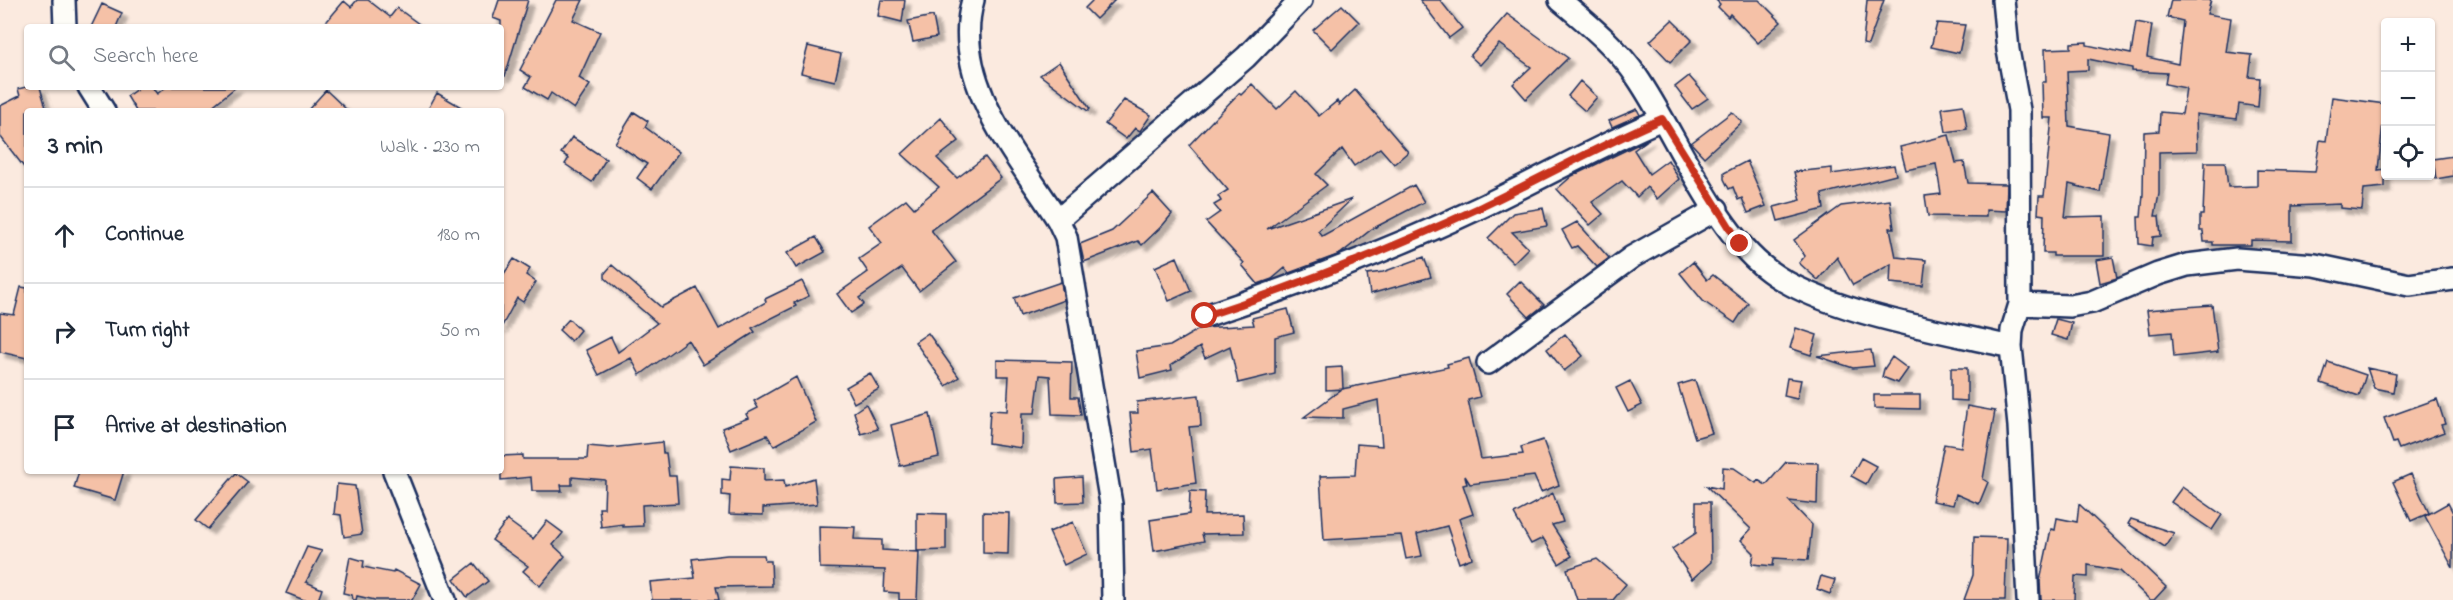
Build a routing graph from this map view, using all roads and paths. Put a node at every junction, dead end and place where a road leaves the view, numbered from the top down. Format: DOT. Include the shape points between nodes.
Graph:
graph roads {
  1 [pos="64,0"];
  2 [pos="973,0"];
  3 [pos="1301,0"];
  4 [pos="1560,0"];
  5 [pos="2003,0"];
  6 [pos="65,24"];
  7 [pos="91,90"];
  8 [pos="102,108"];
  9 [pos="1662,119"];
  10 [pos="1717,209"];
  11 [pos="1058,220"];
  12 [pos="2453,279"];
  13 [pos="2020,303"];
  14 [pos="1205,316"];
  15 [pos="2010,347"];
  16 [pos="1488,363"];
  17 [pos="395,474"];
  18 [pos="445,600"];
  19 [pos="1113,600"];
  20 [pos="2028,600"];
  1 -- 6 [label="street"];
  2 -- 11 [label="street" via="967,19 973,65 983,100"];
  3 -- 11 [label="street" via="1246,57"];
  4 -- 9 [label="street" via="1606,40 1637,75"];
  5 -- 13 [label="street" via="2019,110"];
  7 -- 8 [label="street"];
  9 -- 10 [label="street"];
  9 -- 14 [label="street" via="1384,249 1284,290"];
  10 -- 15 [label="street" via="1740,244 1768,271 1806,292 1912,324"];
  10 -- 16 [label="street" via="1632,257"];
  11 -- 19 [label="street" via="1066,237 1111,504"];
  12 -- 13 [label="street" via="2409,285 2315,265 2236,259 2158,274 2092,302 2070,306"];
  13 -- 15 [label="street"];
  15 -- 20 [label="street" via="2019,426"];
  17 -- 18 [label="street"];
}
